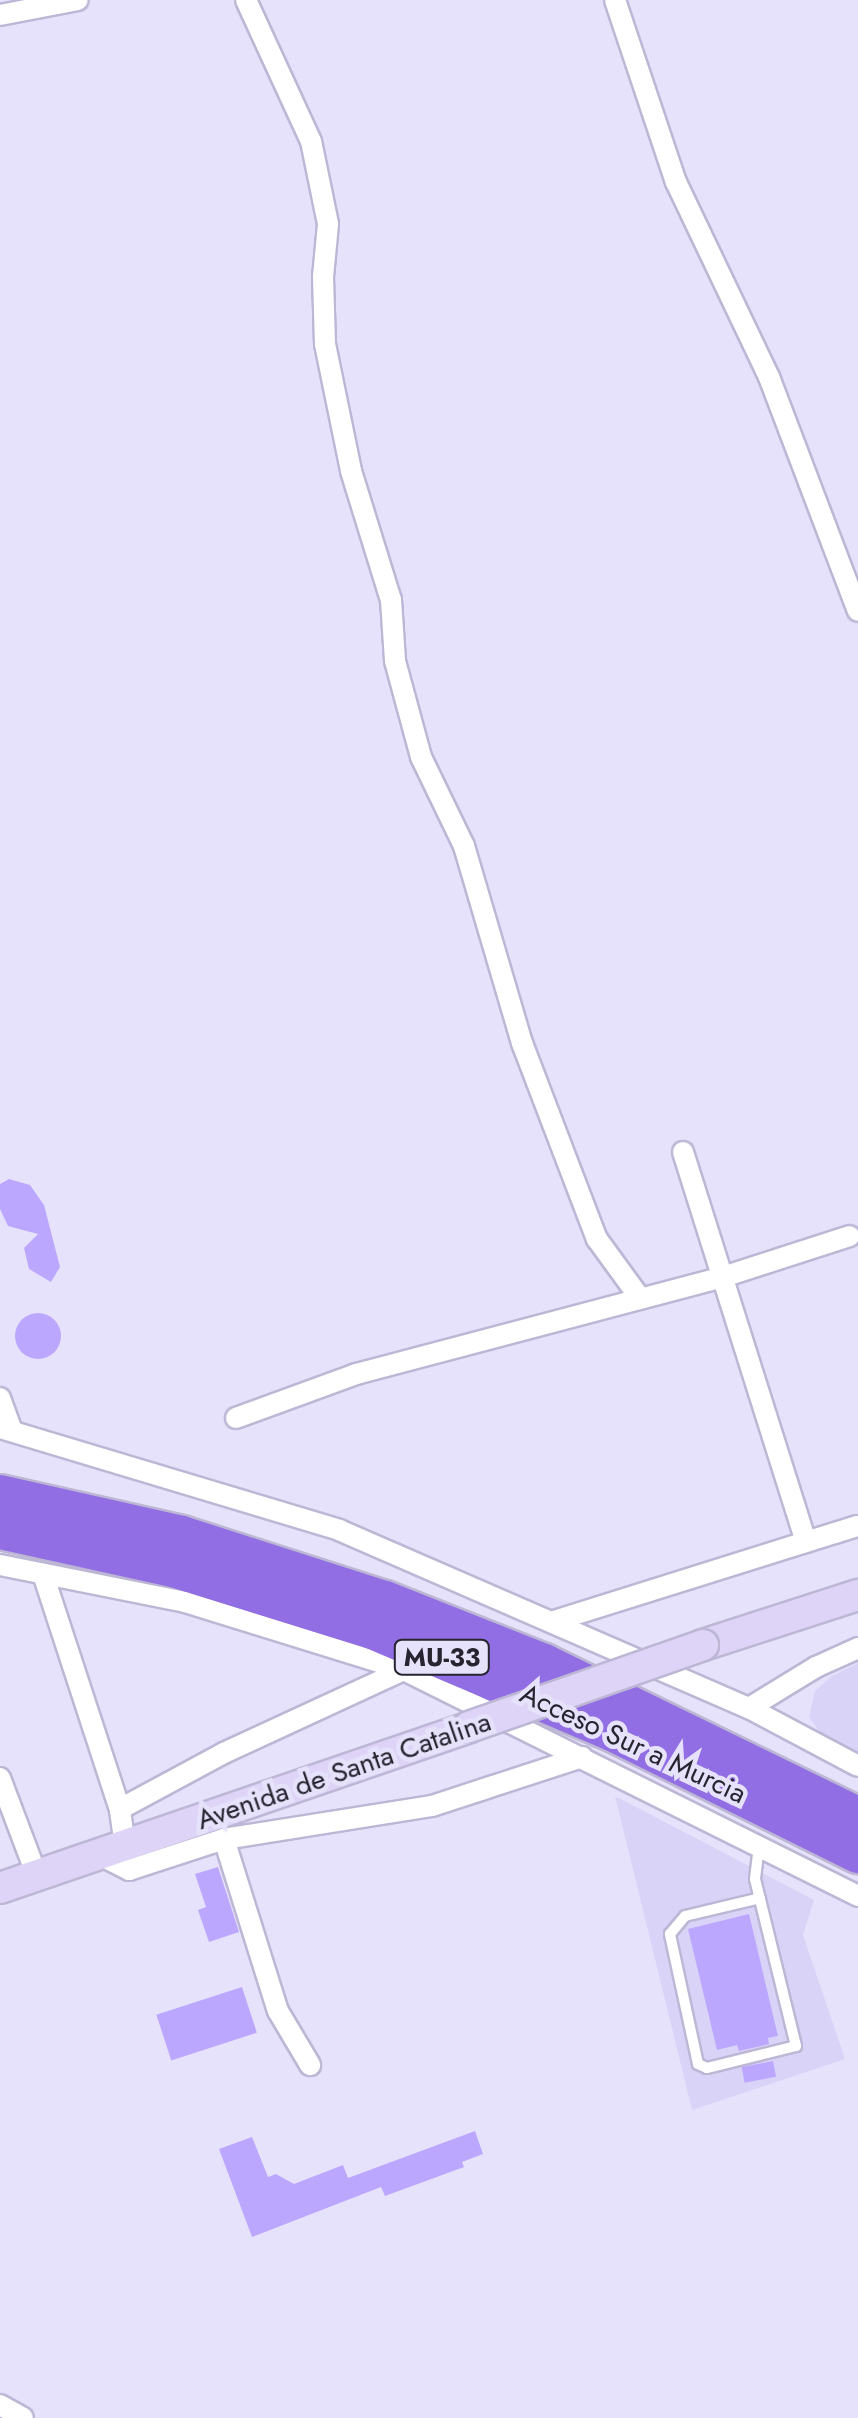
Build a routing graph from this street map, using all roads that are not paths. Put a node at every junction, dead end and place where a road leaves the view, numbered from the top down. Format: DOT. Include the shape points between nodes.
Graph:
graph roads {
  1 [pos="78,0"];
  2 [pos="246,0"];
  3 [pos="615,0"];
  4 [pos="0,15"];
  5 [pos="858,611"];
  6 [pos="683,1152"];
  7 [pos="850,1236"];
  8 [pos="724,1278"];
  9 [pos="640,1298"];
  10 [pos="0,1398"];
  11 [pos="236,1418"];
  12 [pos="6,1429"];
  13 [pos="0,1494"];
  14 [pos="858,1526"];
  15 [pos="0,1530"];
  16 [pos="806,1542"];
  17 [pos="0,1565"];
  18 [pos="43,1574"];
  19 [pos="858,1594"];
  20 [pos="554,1621"];
  21 [pos="858,1648"];
  22 [pos="404,1670"];
  23 [pos="749,1708"];
  24 [pos="582,1757"];
  25 [pos="858,1766"];
  26 [pos="0,1778"];
  27 [pos="120,1809"];
  28 [pos="858,1816"];
  29 [pos="224,1839"];
  30 [pos="759,1844"];
  31 [pos="112,1851"];
  32 [pos="858,1854"];
  33 [pos="37,1876"];
  34 [pos="0,1888"];
  35 [pos="858,1896"];
  36 [pos="760,1898"];
  37 [pos="310,2065"];
  38 [pos="0,2405"];
  39 [pos="22,2418"];
  1 -- 4 [label="street"];
  2 -- 9 [label="street" via="311,141 328,224 326,344 351,471 391,600 395,661 421,757 464,846 522,1043 597,1239"];
  3 -- 5 [label="street" via="676,182 769,377"];
  6 -- 8 [label="street"];
  7 -- 8 [label="street"];
  8 -- 9 [label="street"];
  8 -- 16 [label="street"];
  9 -- 11 [label="street" via="356,1374"];
  10 -- 12 [label="street"];
  12 -- 20 [label="street" via="338,1530"];
  13 -- 28 [label="highway, Acceso Sur a Murcia / MU-33" via="182,1535 385,1600 544,1664"];
  14 -- 16 [label="street"];
  15 -- 32 [label="highway, Acceso Sur a Murcia / MU-33" via="174,1568 372,1630 612,1732"];
  16 -- 20 [label="street"];
  17 -- 18 [label="street"];
  18 -- 22 [label="street" via="185,1602"];
  18 -- 27 [label="street"];
  19 -- 31 [label="main road, Avenida de Santa Catalina, bridge"];
  20 -- 23 [label="street"];
  21 -- 23 [label="street"];
  22 -- 24 [label="street"];
  22 -- 27 [label="street"];
  23 -- 25 [label="street"];
  24 -- 29 [label="street" via="432,1806"];
  24 -- 30 [label="street"];
  26 -- 33 [label="street"];
  27 -- 31 [label="street"];
  29 -- 31 [label="street" via="130,1870"];
  29 -- 37 [label="street" via="278,2010"];
  30 -- 35 [label="street"];
  30 -- 36 [label="lane"];
  31 -- 33 [label="main road, Avenida de Santa Catalina"];
  33 -- 34 [label="main road, Avenida de Santa Catalina"];
  36 -- 36 [label="lane" via="796,2046 707,2068 698,2064 670,1934 685,1916"];
  38 -- 39 [label="street"];
}
